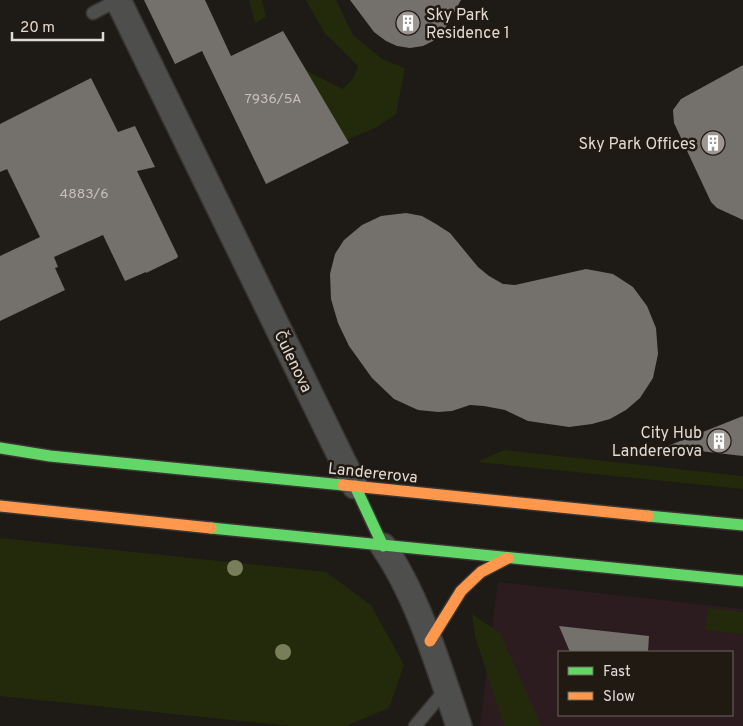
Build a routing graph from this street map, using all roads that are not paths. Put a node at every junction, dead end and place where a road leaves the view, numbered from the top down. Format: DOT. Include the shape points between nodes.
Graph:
graph roads {
  1 [pos="118,0"];
  2 [pos="93,13"];
  3 [pos="0,448"];
  4 [pos="355,486"];
  5 [pos="0,506"];
  6 [pos="743,525"];
  7 [pos="383,546"];
  8 [pos="508,558"];
  9 [pos="743,581"];
  10 [pos="430,641"];
  11 [pos="446,689"];
  12 [pos="414,726"];
  13 [pos="459,726"];
  1 -- 2 [label="lane"];
  1 -- 4 [label="street, Čulenova"];
  3 -- 4 [label="street, Landererova" via="50,456"];
  4 -- 6 [label="street, Landererova"];
  4 -- 7 [label="street, Čulenova"];
  5 -- 7 [label="street"];
  7 -- 8 [label="street"];
  7 -- 10 [label="street, Čulenova"];
  8 -- 9 [label="street"];
  8 -- 10 [label="street" via="481,572 461,591"];
  10 -- 11 [label="street, Čulenova"];
  11 -- 12 [label="lane"];
  11 -- 13 [label="street, Čulenova"];
}
